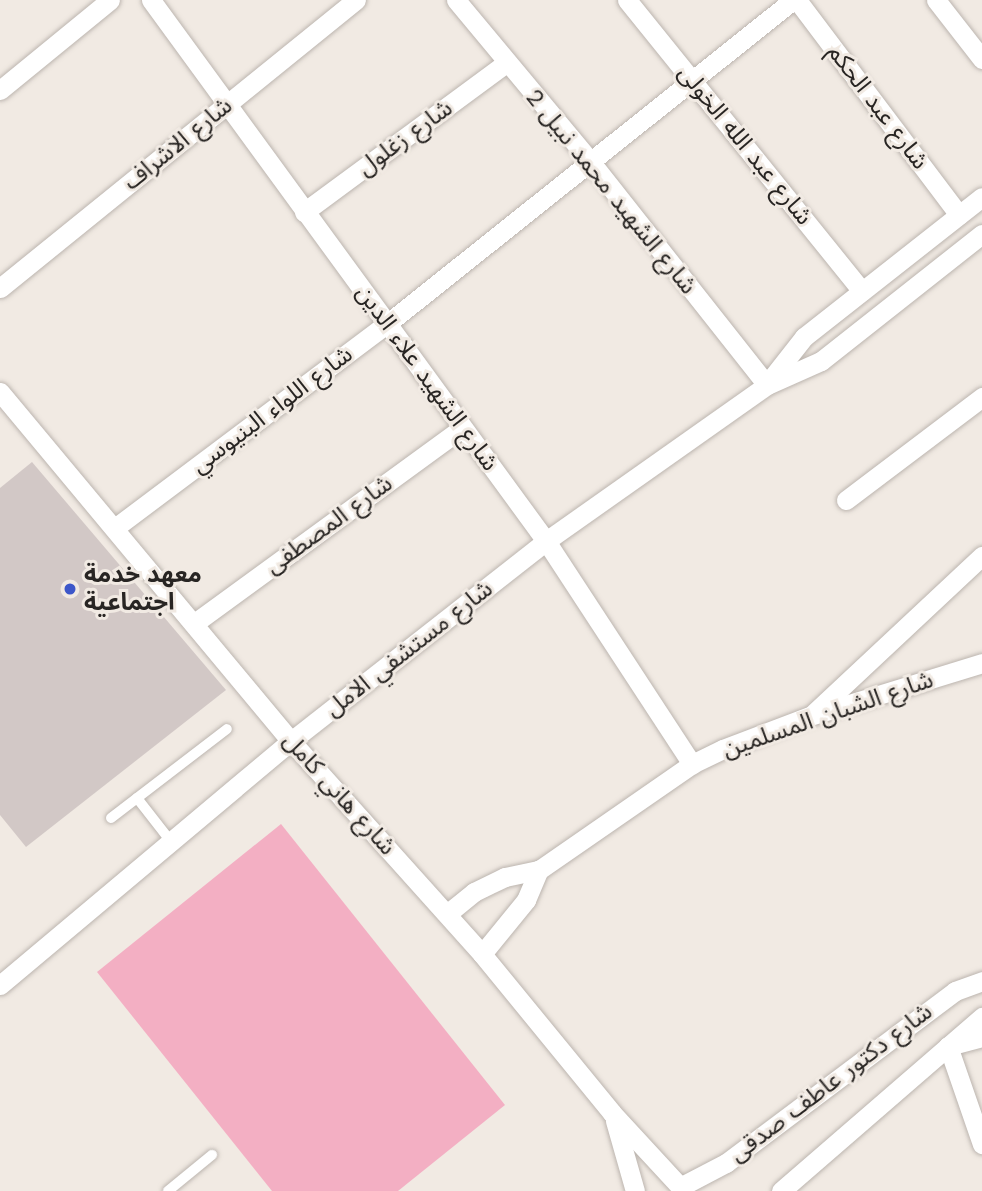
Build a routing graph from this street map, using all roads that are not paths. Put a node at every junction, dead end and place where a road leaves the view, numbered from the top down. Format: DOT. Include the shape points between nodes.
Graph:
graph roads {
  1 [pos="110,0"];
  2 [pos="150,0"];
  3 [pos="356,0"];
  4 [pos="456,0"];
  5 [pos="627,0"];
  6 [pos="795,0"];
  7 [pos="936,0"];
  8 [pos="982,59"];
  9 [pos="505,64"];
  10 [pos="694,80"];
  11 [pos="0,90"];
  12 [pos="226,106"];
  13 [pos="590,161"];
  14 [pos="982,197"];
  15 [pos="304,212"];
  16 [pos="959,215"];
  17 [pos="982,234"];
  18 [pos="0,288"];
  19 [pos="862,291"];
  20 [pos="388,323"];
  21 [pos="767,385"];
  22 [pos="0,392"];
  23 [pos="982,397"];
  24 [pos="462,428"];
  25 [pos="846,500"];
  26 [pos="116,527"];
  27 [pos="546,541"];
  28 [pos="982,556"];
  29 [pos="196,622"];
  30 [pos="982,663"];
  31 [pos="810,716"];
  32 [pos="227,729"];
  33 [pos="291,741"];
  34 [pos="692,764"];
  35 [pos="137,797"];
  36 [pos="111,818"];
  37 [pos="173,844"];
  38 [pos="539,870"];
  39 [pos="447,914"];
  40 [pos="482,954"];
  41 [pos="982,981"];
  42 [pos="0,985"];
  43 [pos="982,1017"];
  44 [pos="982,1037"];
  45 [pos="948,1046"];
  46 [pos="612,1113"];
  47 [pos="982,1144"];
  48 [pos="212,1155"];
  49 [pos="682,1189"];
  50 [pos="168,1191"];
  51 [pos="635,1191"];
  52 [pos="782,1191"];
  1 -- 11 [label="street"];
  2 -- 12 [label="street, شارع الشهيد علاء الدين"];
  3 -- 12 [label="street, شارع الاشراف"];
  4 -- 9 [label="street, شارع الشهيد محمد نبيل 2"];
  5 -- 10 [label="street, شارع عبد الله الخولى"];
  6 -- 10 [label="street, شارع اللواء البنيوسي"];
  6 -- 16 [label="street, شارع عبد الحكم"];
  7 -- 8 [label="street"];
  9 -- 13 [label="street, شارع الشهيد محمد نبيل 2"];
  9 -- 15 [label="street, شارع زغلول"];
  10 -- 13 [label="street, شارع اللواء البنيوسي"];
  10 -- 19 [label="street, شارع عبد الله الخولى"];
  12 -- 15 [label="street, شارع الشهيد علاء الدين"];
  12 -- 18 [label="street, شارع الاشراف"];
  13 -- 20 [label="street, شارع اللواء البنيوسي"];
  13 -- 21 [label="street, شارع الشهيد محمد نبيل 2"];
  14 -- 16 [label="street, شارع مستشفي الامل"];
  15 -- 20 [label="street, شارع الشهيد علاء الدين"];
  16 -- 19 [label="street, شارع مستشفي الامل"];
  17 -- 21 [label="street, شارع مستشفي الامل" via="821,361"];
  19 -- 21 [label="street, شارع مستشفي الامل" via="804,337"];
  20 -- 24 [label="street, شارع الشهيد علاء الدين"];
  20 -- 26 [label="street, شارع اللواء البنيوسي"];
  21 -- 27 [label="street, شارع مستشفي الامل"];
  22 -- 26 [label="street, شارع هاني كامل"];
  23 -- 25 [label="street"];
  24 -- 27 [label="street, شارع الشهيد علاء الدين"];
  24 -- 29 [label="street, شارع المصطفى"];
  26 -- 29 [label="street, شارع هاني كامل"];
  27 -- 33 [label="street, شارع مستشفي الامل"];
  27 -- 34 [label="street, شارع الشهيد علاء الدين"];
  28 -- 31 [label="street"];
  29 -- 33 [label="street, شارع هاني كامل"];
  30 -- 31 [label="street, شارع الشبان المسلمين"];
  31 -- 34 [label="street, شارع الشبان المسلمين"];
  32 -- 35 [label="lane"];
  33 -- 37 [label="street, شارع مستشفي الامل"];
  33 -- 39 [label="street, شارع هاني كامل"];
  34 -- 38 [label="street, شارع الشبان المسلمين"];
  35 -- 36 [label="lane"];
  35 -- 37 [label="lane"];
  37 -- 42 [label="street, شارع مستشفي الامل"];
  38 -- 39 [label="street, شارع الشبان المسلمين" via="505,877 474,892"];
  38 -- 40 [label="street, شارع الشبان المسلمين" via="520,909"];
  39 -- 40 [label="street, شارع هاني كامل"];
  40 -- 46 [label="street, شارع هاني كامل"];
  41 -- 49 [label="street, شارع دكتور عاطف صدقى" via="955,991 726,1163"];
  43 -- 45 [label="street, شارع دكتور عاطف صدقى"];
  44 -- 45 [label="street"];
  45 -- 47 [label="street"];
  45 -- 52 [label="street, شارع دكتور عاطف صدقى"];
  46 -- 49 [label="street, شارع هاني كامل"];
  46 -- 51 [label="street"];
  48 -- 50 [label="lane"];
}
